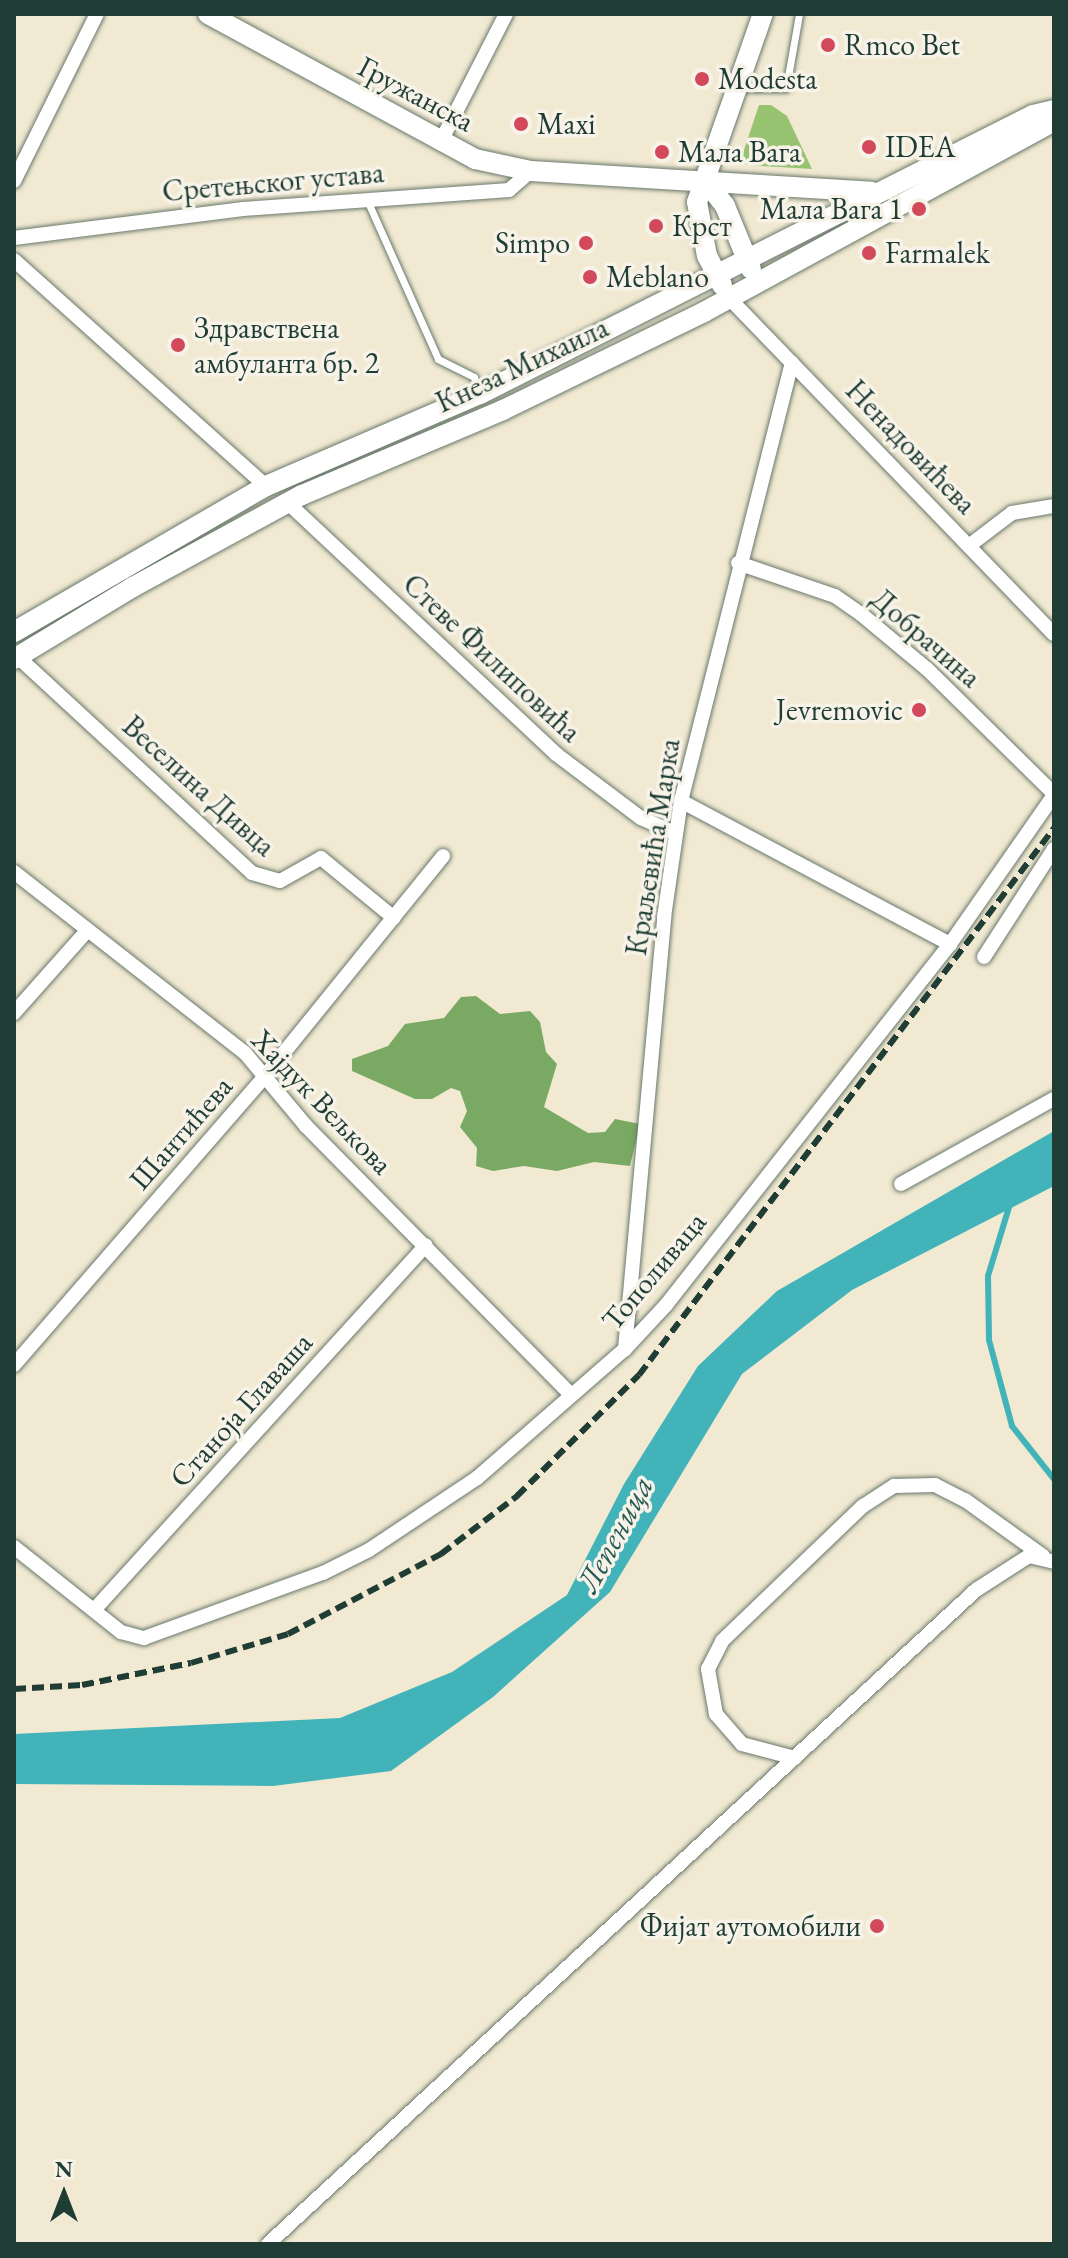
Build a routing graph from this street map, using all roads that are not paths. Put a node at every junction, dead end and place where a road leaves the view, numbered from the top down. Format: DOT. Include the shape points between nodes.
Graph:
graph roads {
  1 [pos="97,14"];
  2 [pos="208,14"];
  3 [pos="506,14"];
  4 [pos="763,14"];
  5 [pos="799,14"];
  6 [pos="737,88"];
  7 [pos="1054,110"];
  8 [pos="1054,121"];
  9 [pos="440,143"];
  10 [pos="531,171"];
  11 [pos="14,181"];
  12 [pos="708,184"];
  13 [pos="879,192"];
  14 [pos="367,200"];
  15 [pos="14,238"];
  16 [pos="14,260"];
  17 [pos="745,260"];
  18 [pos="716,274"];
  19 [pos="759,283"];
  20 [pos="730,299"];
  21 [pos="792,363"];
  22 [pos="480,394"];
  23 [pos="266,486"];
  24 [pos="288,503"];
  25 [pos="1054,506"];
  26 [pos="970,545"];
  27 [pos="738,563"];
  28 [pos="17,627"];
  29 [pos="1054,634"];
  30 [pos="16,658"];
  31 [pos="1054,795"];
  32 [pos="681,801"];
  33 [pos="675,833"];
  34 [pos="1054,849"];
  35 [pos="443,856"];
  36 [pos="14,872"];
  37 [pos="394,918"];
  38 [pos="86,932"];
  39 [pos="950,944"];
  40 [pos="984,957"];
  41 [pos="14,1013"];
  42 [pos="265,1076"];
  43 [pos="1054,1099"];
  44 [pos="901,1184"];
  45 [pos="426,1245"];
  46 [pos="625,1349"];
  47 [pos="14,1365"];
  48 [pos="569,1393"];
  49 [pos="14,1547"];
  50 [pos="1048,1559"];
  51 [pos="94,1610"];
  52 [pos="795,1758"];
  53 [pos="268,2244"];
  1 -- 11 [label="street"];
  2 -- 9 [label="main road, Гружанска"];
  3 -- 9 [label="street"];
  4 -- 6 [label="main road"];
  5 -- 6 [label="lane" via="786,88"];
  6 -- 12 [label="main road"];
  7 -- 13 [label="main road, Кнеза Михаила" via="1033,115"];
  8 -- 19 [label="main road, Кнеза Михаила"];
  9 -- 10 [label="main road, Гружанска" via="475,159"];
  10 -- 12 [label="main road, Гружанска"];
  10 -- 14 [label="street, Сретењског устава" via="509,190"];
  12 -- 13 [label="main road, Гружанска"];
  12 -- 17 [label="main road" via="725,206"];
  12 -- 18 [label="main road" via="696,210"];
  13 -- 17 [label="main road, Кнеза Михаила"];
  14 -- 15 [label="street, Сретењског устава" via="215,212"];
  14 -- 22 [label="lane" via="438,359 474,377"];
  16 -- 23 [label="street"];
  17 -- 18 [label="main road, Кнеза Михаила"];
  17 -- 19 [label="main road"];
  18 -- 20 [label="main road"];
  18 -- 22 [label="main road, Кнеза Михаила"];
  19 -- 20 [label="main road, Кнеза Михаила"];
  20 -- 21 [label="street, Ненадовићева"];
  20 -- 24 [label="main road, Кнеза Михаила" via="553,387"];
  21 -- 26 [label="street, Ненадовићева"];
  21 -- 27 [label="street, Краљевића Марка"];
  22 -- 23 [label="main road, Кнеза Михаила"];
  23 -- 28 [label="main road, Кнеза Михаила"];
  24 -- 30 [label="main road, Кнеза Михаила"];
  24 -- 33 [label="street, Стеве Филиповића" via="556,754 641,818"];
  25 -- 26 [label="street" via="1012,513"];
  26 -- 29 [label="street, Ненадовићева"];
  27 -- 31 [label="street, Добрачина" via="835,596 861,614 927,669"];
  27 -- 32 [label="street, Краљевића Марка"];
  30 -- 37 [label="street, Веселина Дивца" via="258,877 293,878 321,858"];
  31 -- 39 [label="street, Тополиваца"];
  32 -- 33 [label="street, Краљевића Марка"];
  32 -- 39 [label="street"];
  33 -- 46 [label="street, Краљевића Марка"];
  34 -- 40 [label="street"];
  35 -- 37 [label="street, Шантићева"];
  36 -- 38 [label="street, Хајдук Вељкова"];
  37 -- 42 [label="street, Шантићева"];
  38 -- 41 [label="street"];
  38 -- 42 [label="street, Хајдук Вељкова" via="245,1053"];
  39 -- 46 [label="street, Тополиваца" via="666,1305"];
  42 -- 45 [label="street, Хајдук Вељкова" via="306,1126"];
  42 -- 47 [label="street, Шантићева"];
  43 -- 44 [label="street"];
  45 -- 48 [label="street, Хајдук Вељкова"];
  45 -- 51 [label="street, Станоја Главаша"];
  46 -- 48 [label="street, Тополиваца"];
  48 -- 51 [label="street, Тополиваца" via="488,1470 369,1550 277,1594 144,1638 121,1632"];
  49 -- 51 [label="street"];
  50 -- 52 [label="street" via="1029,1556 976,1590"];
  50 -- 52 [label="street" via="935,1485 894,1486 863,1506 722,1641 708,1669 716,1714 742,1744"];
  52 -- 53 [label="street"];
}
